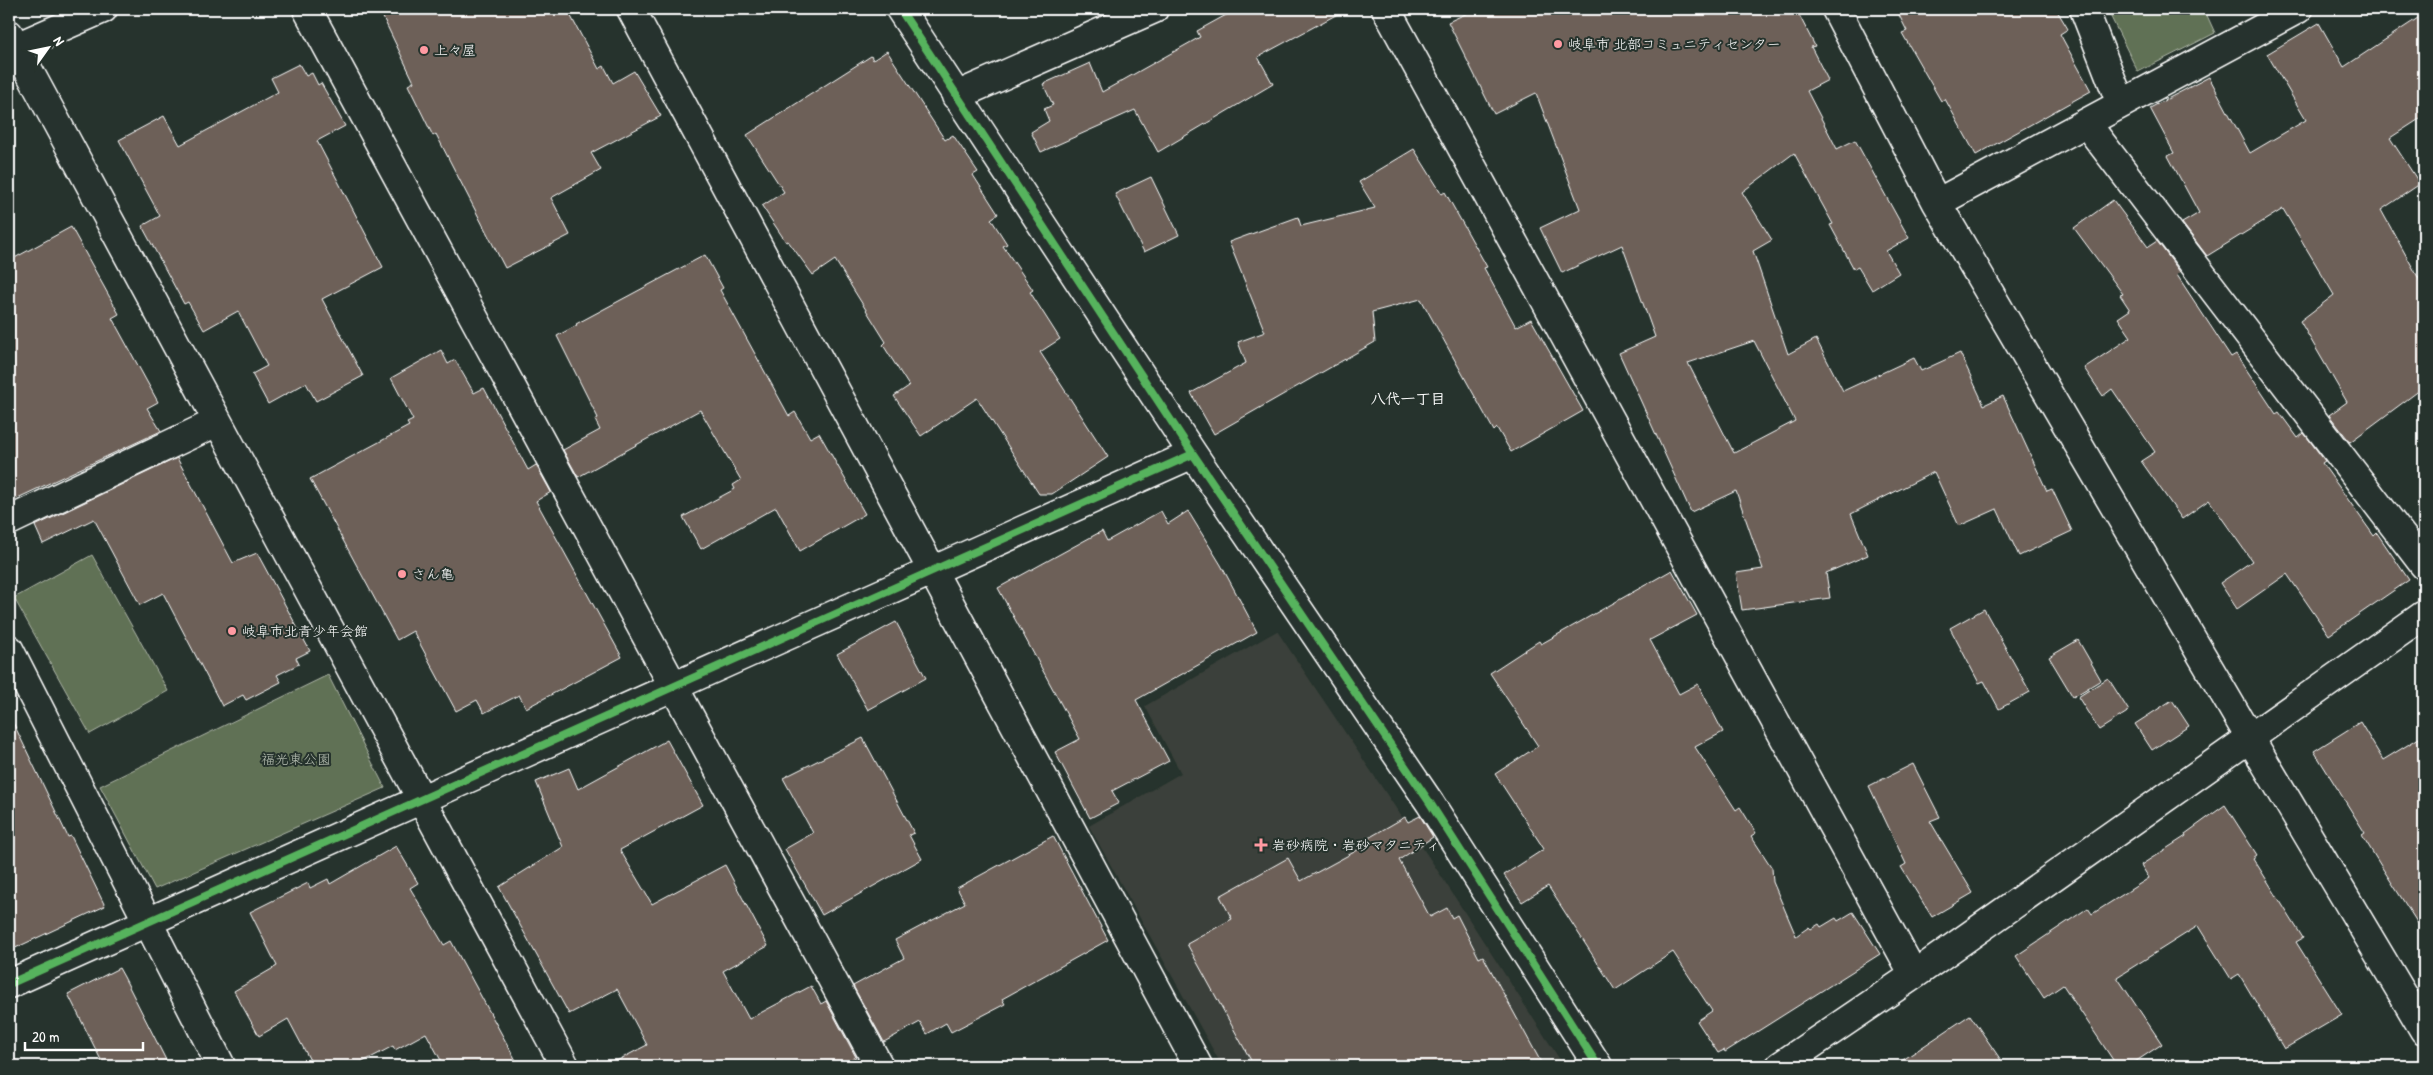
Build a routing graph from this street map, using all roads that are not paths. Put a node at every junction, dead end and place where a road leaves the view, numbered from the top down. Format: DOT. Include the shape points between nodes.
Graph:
graph roads {
  1 [pos="103,9"];
  2 [pos="307,9"];
  3 [pos="631,9"];
  4 [pos="900,9"];
  5 [pos="1154,9"];
  6 [pos="1386,9"];
  7 [pos="1836,9"];
  8 [pos="2084,9"];
  9 [pos="2298,9"];
  10 [pos="11,44"];
  11 [pos="956,96"];
  12 [pos="2121,104"];
  13 [pos="2086,123"];
  14 [pos="1937,203"];
  15 [pos="218,422"];
  16 [pos="1193,454"];
  17 [pos="9,521"];
  18 [pos="2424,565"];
  19 [pos="932,570"];
  20 [pos="2424,615"];
  21 [pos="9,649"];
  22 [pos="674,686"];
  23 [pos="2250,738"];
  24 [pos="422,799"];
  25 [pos="148,922"];
  26 [pos="1914,975"];
  27 [pos="9,984"];
  28 [pos="2424,1030"];
  29 [pos="221,1066"];
  30 [pos="565,1066"];
  31 [pos="879,1066"];
  32 [pos="1198,1066"];
  33 [pos="1598,1066"];
  34 [pos="1780,1066"];
  1 -- 10 [label="street"];
  2 -- 22 [label="street"];
  3 -- 19 [label="street"];
  4 -- 11 [label="street"];
  5 -- 11 [label="street"];
  6 -- 26 [label="street"];
  7 -- 14 [label="street"];
  8 -- 12 [label="street"];
  9 -- 12 [label="street"];
  10 -- 15 [label="street"];
  11 -- 16 [label="street"];
  12 -- 13 [label="street"];
  13 -- 14 [label="street"];
  13 -- 18 [label="street"];
  14 -- 23 [label="street"];
  15 -- 17 [label="street"];
  15 -- 24 [label="street"];
  16 -- 19 [label="street"];
  16 -- 33 [label="street" via="1430,803"];
  19 -- 22 [label="street"];
  19 -- 32 [label="street"];
  20 -- 23 [label="street"];
  21 -- 25 [label="street"];
  22 -- 24 [label="street"];
  22 -- 31 [label="street"];
  23 -- 26 [label="street"];
  23 -- 28 [label="street"];
  24 -- 25 [label="street"];
  24 -- 30 [label="street"];
  25 -- 27 [label="street"];
  25 -- 29 [label="street"];
  26 -- 34 [label="street"];
}
